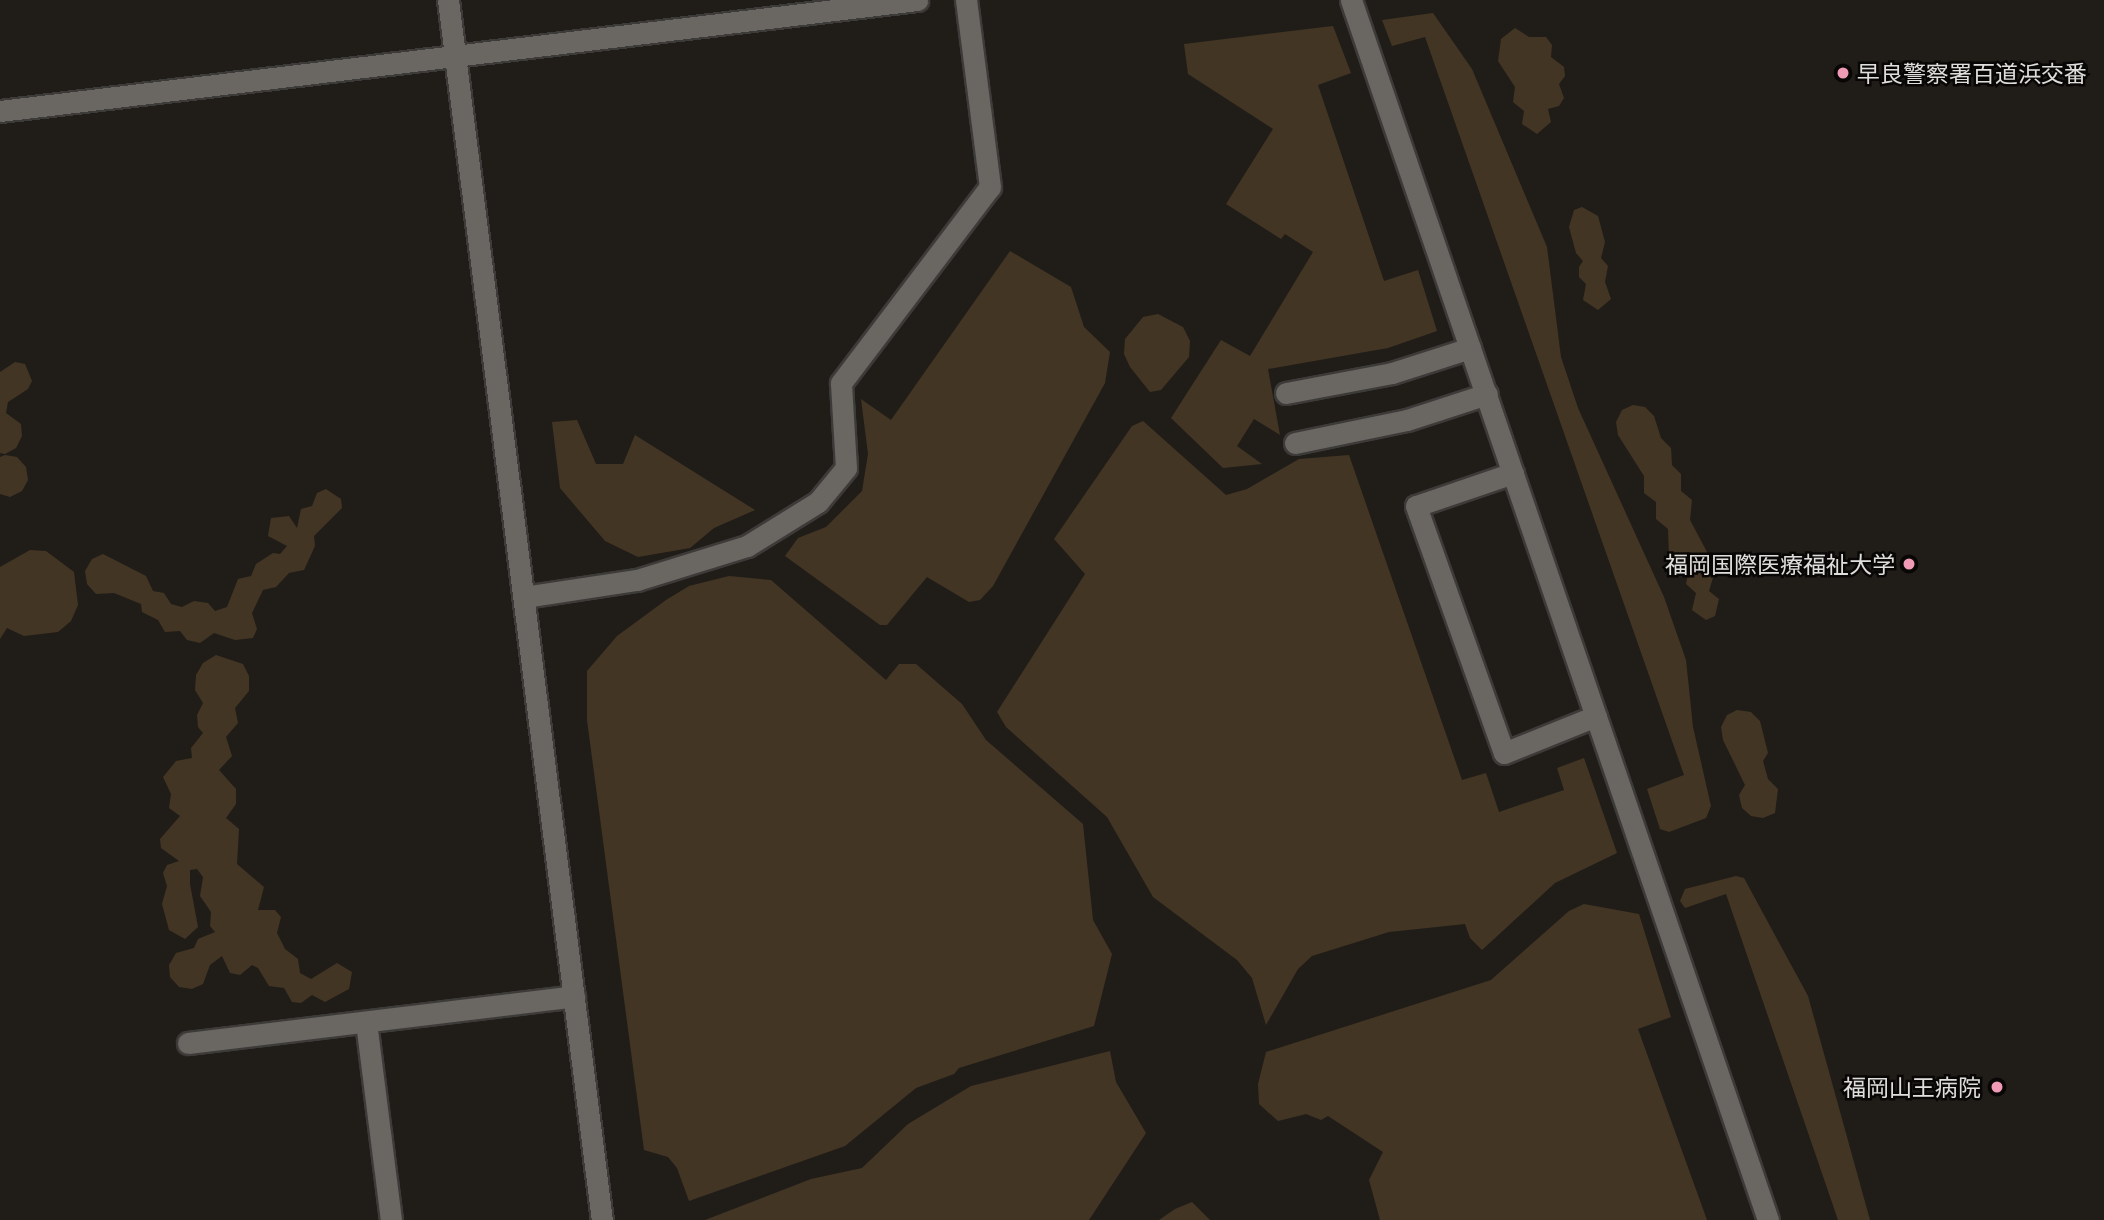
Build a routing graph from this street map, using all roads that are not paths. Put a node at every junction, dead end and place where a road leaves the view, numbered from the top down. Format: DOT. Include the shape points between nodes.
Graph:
graph roads {
  1 [pos="448,0"];
  2 [pos="917,0"];
  3 [pos="965,0"];
  4 [pos="1351,0"];
  5 [pos="457,56"];
  6 [pos="0,111"];
  7 [pos="1470,348"];
  8 [pos="1286,393"];
  9 [pos="1487,394"];
  10 [pos="1295,443"];
  11 [pos="1513,473"];
  12 [pos="524,597"];
  13 [pos="1596,716"];
  14 [pos="574,996"];
  15 [pos="366,1021"];
  16 [pos="188,1043"];
  17 [pos="391,1220"];
  18 [pos="602,1220"];
  19 [pos="1768,1220"];
  1 -- 5 [label="street"];
  2 -- 5 [label="street"];
  3 -- 12 [label="street" via="990,187 841,383 846,468 818,502 747,546 637,580"];
  4 -- 7 [label="street"];
  5 -- 6 [label="street"];
  5 -- 12 [label="street"];
  7 -- 8 [label="street" via="1392,373"];
  7 -- 9 [label="street"];
  9 -- 10 [label="street" via="1407,420"];
  9 -- 11 [label="street"];
  11 -- 13 [label="street"];
  11 -- 13 [label="street" via="1416,506 1504,753"];
  12 -- 14 [label="street"];
  13 -- 19 [label="street"];
  14 -- 15 [label="street"];
  14 -- 18 [label="street"];
  15 -- 16 [label="street"];
  15 -- 17 [label="street"];
}
